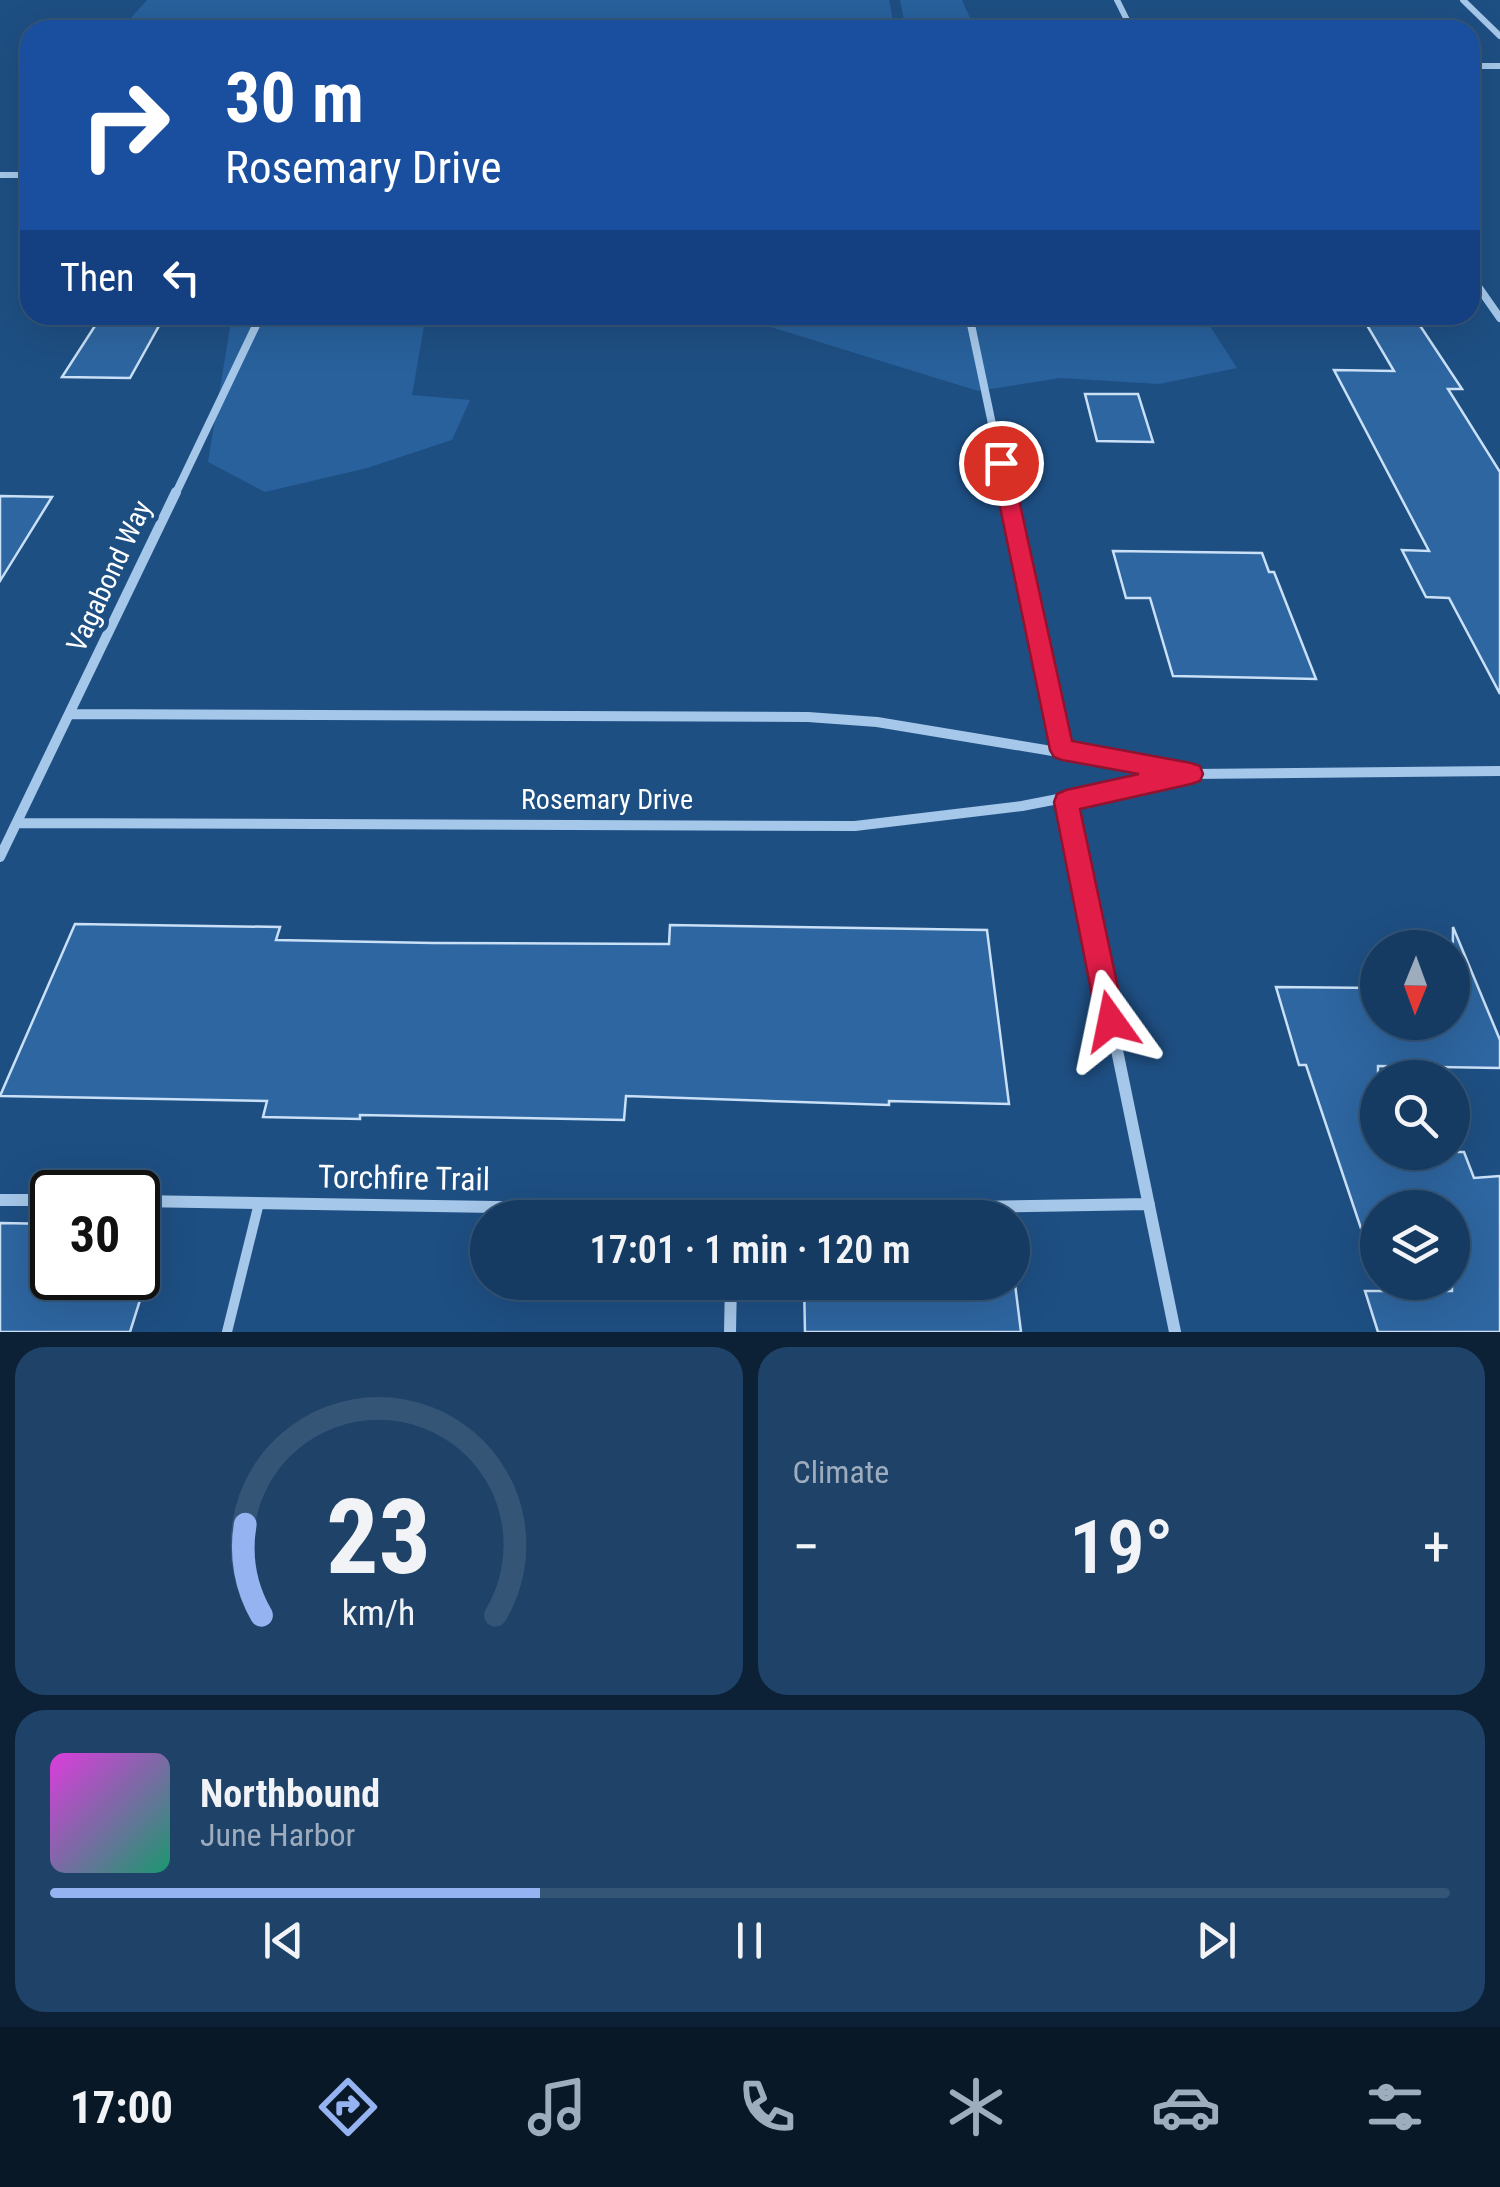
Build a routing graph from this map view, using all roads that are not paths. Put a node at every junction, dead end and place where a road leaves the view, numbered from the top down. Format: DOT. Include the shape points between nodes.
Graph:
graph roads {
  1 [pos="1463,0"];
  2 [pos="1500,36"];
  3 [pos="1480,289"];
  4 [pos="1500,318"];
  5 [pos="256,325"];
  6 [pos="972,325"];
  7 [pos="70,714"];
  8 [pos="1062,750"];
  9 [pos="1500,770"];
  10 [pos="1191,774"];
  11 [pos="1066,802"];
  12 [pos="18,823"];
  13 [pos="0,857"];
  14 [pos="0,1200"];
  15 [pos="30,1200"];
  16 [pos="160,1201"];
  17 [pos="259,1203"];
  18 [pos="1148,1204"];
  19 [pos="1030,1207"];
  20 [pos="470,1208"];
  21 [pos="731,1300"];
  22 [pos="227,1332"];
  23 [pos="730,1332"];
  24 [pos="1175,1332"];
  1 -- 2 [label="street"];
  3 -- 4 [label="street"];
  5 -- 7 [label="street, Vagabond Way"];
  6 -- 8 [label="street"];
  7 -- 8 [label="street, Rosemary Drive" via="808,718"];
  7 -- 12 [label="street, Vagabond Way"];
  8 -- 10 [label="street, Rosemary Drive"];
  9 -- 10 [label="street, Rosemary Drive"];
  10 -- 11 [label="street, Rosemary Drive"];
  11 -- 12 [label="street, Rosemary Drive" via="855,826"];
  11 -- 18 [label="street"];
  12 -- 13 [label="street, Vagabond Way"];
  14 -- 15 [label="street"];
  16 -- 17 [label="street, Torchfire Trail"];
  17 -- 20 [label="street, Torchfire Trail"];
  17 -- 22 [label="lane"];
  18 -- 19 [label="street, Torchfire Trail"];
  18 -- 24 [label="street"];
  21 -- 23 [label="street"];
}
